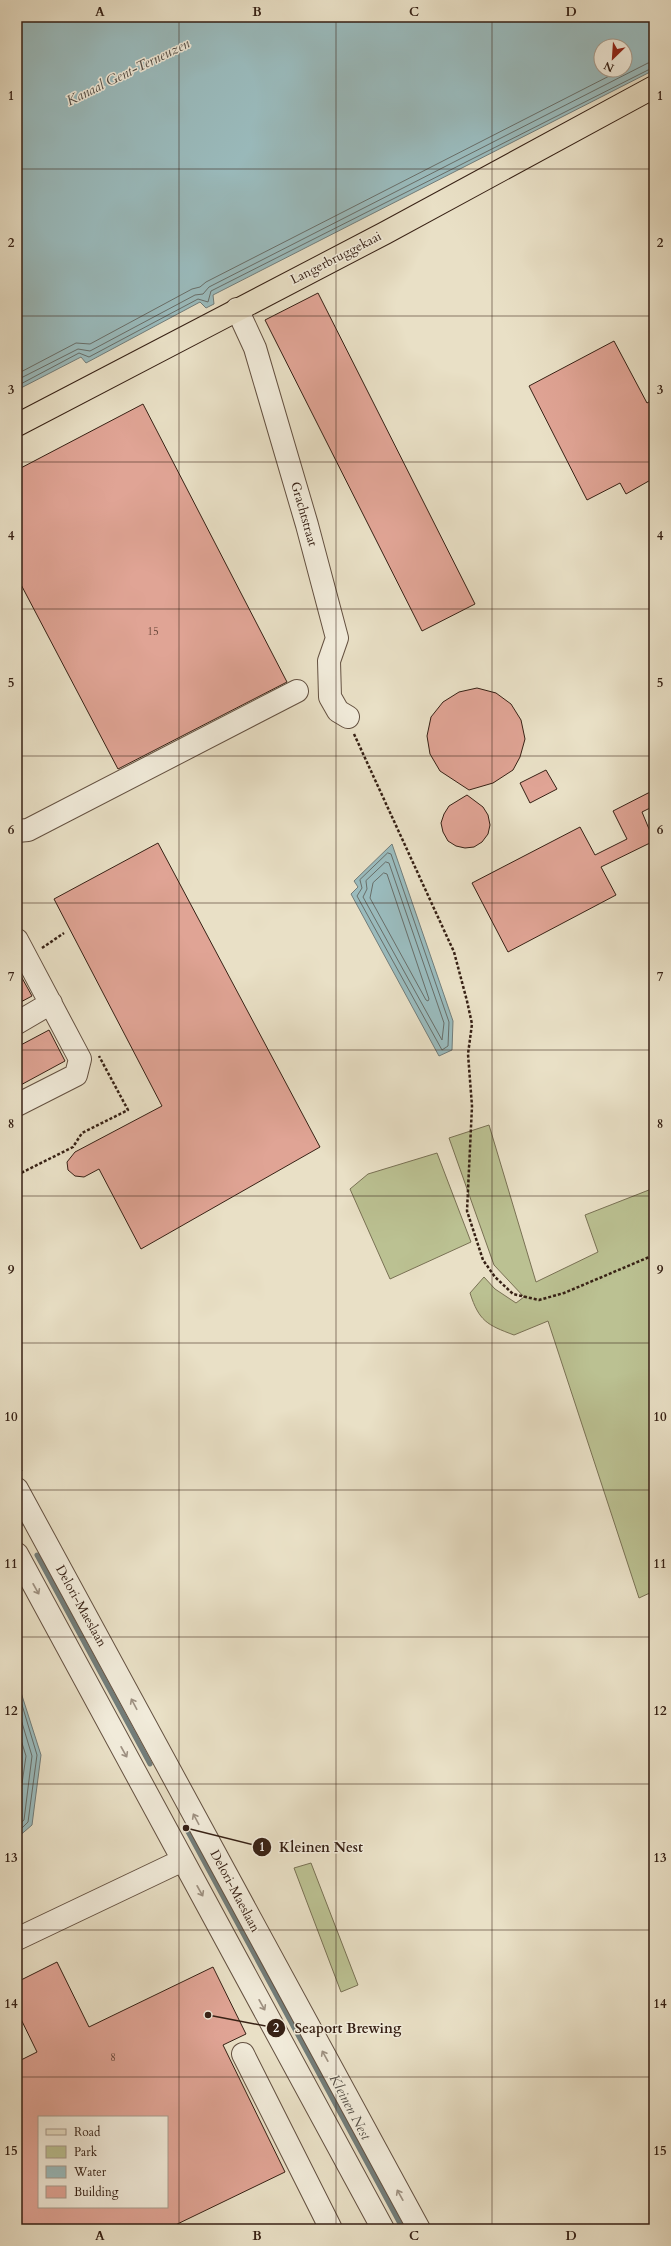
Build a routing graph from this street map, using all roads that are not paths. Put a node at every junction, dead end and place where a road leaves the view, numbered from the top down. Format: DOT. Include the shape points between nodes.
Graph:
graph roads {
  1 [pos="654,87"];
  2 [pos="237,309"];
  3 [pos="17,425"];
  4 [pos="297,691"];
  5 [pos="348,717"];
  6 [pos="17,831"];
  7 [pos="17,940"];
  8 [pos="51,1003"];
  9 [pos="17,1023"];
  10 [pos="17,1105"];
  11 [pos="17,1489"];
  12 [pos="42,1535"];
  13 [pos="17,1549"];
  14 [pos="17,1554"];
  15 [pos="183,1860"];
  16 [pos="17,1939"];
  17 [pos="243,2054"];
  18 [pos="331,2229"];
  19 [pos="383,2229"];
  20 [pos="419,2229"];
  1 -- 2 [label="main road, Langerbruggekaai" via="385,233"];
  2 -- 3 [label="main road, Langerbruggekaai"];
  2 -- 5 [label="street, Grachtstraat" via="255,348 337,638 329,661 330,698 338,711"];
  4 -- 6 [label="street" via="28,830"];
  7 -- 8 [label="street"];
  8 -- 9 [label="street"];
  8 -- 10 [label="street" via="80,1059 76,1075"];
  11 -- 12 [label="street, Delori-Maeslaan"];
  12 -- 13 [label="street"];
  20 -- 12 [label="street, Delori-Maeslaan, one-way"];
  14 -- 15 [label="street, one-way"];
  15 -- 16 [label="street"];
  15 -- 19 [label="street, one-way"];
  17 -- 18 [label="street"];
}
